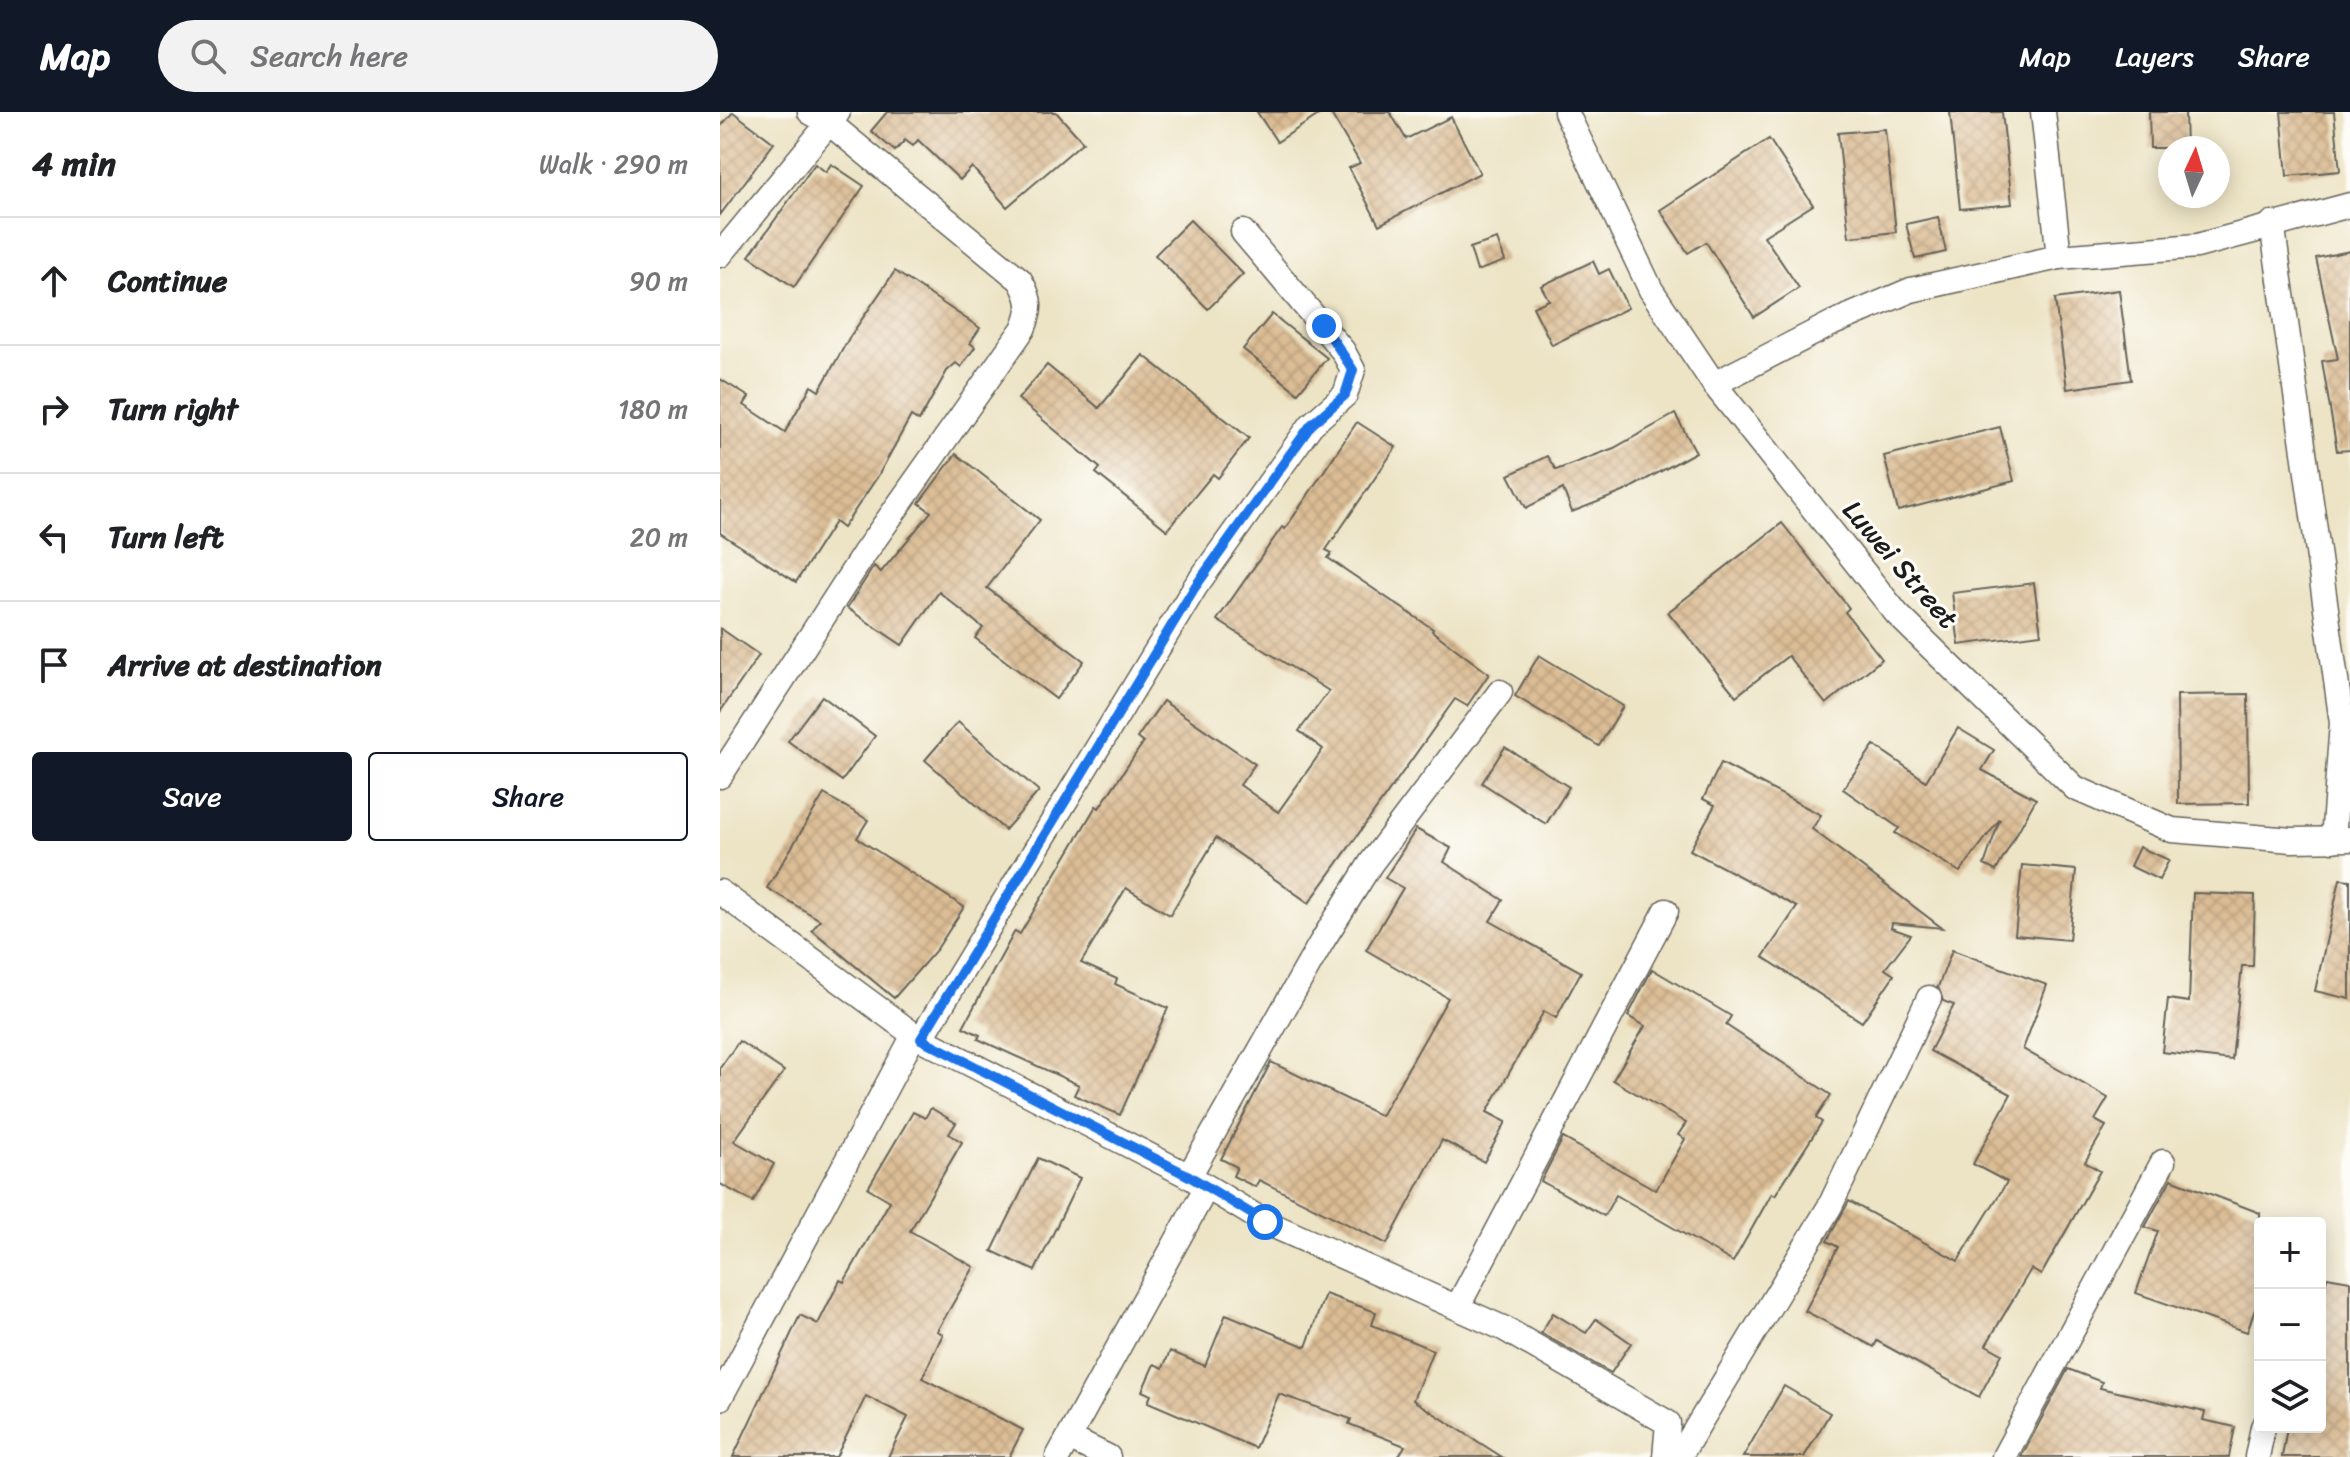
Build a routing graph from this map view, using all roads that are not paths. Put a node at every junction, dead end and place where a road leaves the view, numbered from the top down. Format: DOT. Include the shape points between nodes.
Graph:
graph roads {
  1 [pos="1566,112"];
  2 [pos="2043,112"];
  3 [pos="825,115"];
  4 [pos="2350,205"];
  5 [pos="2272,223"];
  6 [pos="1243,232"];
  7 [pos="720,255"];
  8 [pos="2059,257"];
  9 [pos="1714,384"];
  10 [pos="1500,692"];
  11 [pos="720,776"];
  12 [pos="2341,839"];
  13 [pos="720,892"];
  14 [pos="1666,911"];
  15 [pos="1929,998"];
  16 [pos="918,1037"];
  17 [pos="2163,1162"];
  18 [pos="1198,1182"];
  19 [pos="1458,1306"];
  20 [pos="720,1398"];
  21 [pos="2262,1433"];
  22 [pos="1063,1448"];
  23 [pos="1108,1457"];
  24 [pos="1665,1457"];
  25 [pos="1679,1457"];
  26 [pos="2004,1457"];
  27 [pos="2257,1457"];
  1 -- 9 [label="street, Luwei Street" via="1651,290"];
  2 -- 8 [label="street"];
  3 -- 7 [label="street"];
  3 -- 11 [label="street" via="1020,280 1030,299 1029,314"];
  4 -- 5 [label="street"];
  5 -- 8 [label="street" via="2197,246"];
  5 -- 12 [label="street" via="2342,723"];
  6 -- 16 [label="street" via="1343,351 1353,370 1345,395 1311,425 1195,587"];
  8 -- 9 [label="street" via="1911,290"];
  9 -- 12 [label="street, Luwei Street" via="1897,614 2075,788 2172,830"];
  10 -- 18 [label="street" via="1371,863 1321,943"];
  13 -- 16 [label="street"];
  14 -- 19 [label="street"];
  15 -- 25 [label="street" via="1830,1206"];
  16 -- 18 [label="street"];
  16 -- 20 [label="street"];
  17 -- 26 [label="street"];
  18 -- 19 [label="street" via="1265,1222"];
  18 -- 22 [label="street"];
  19 -- 24 [label="street" via="1668,1423"];
  21 -- 27 [label="street"];
  22 -- 23 [label="street"];
}
